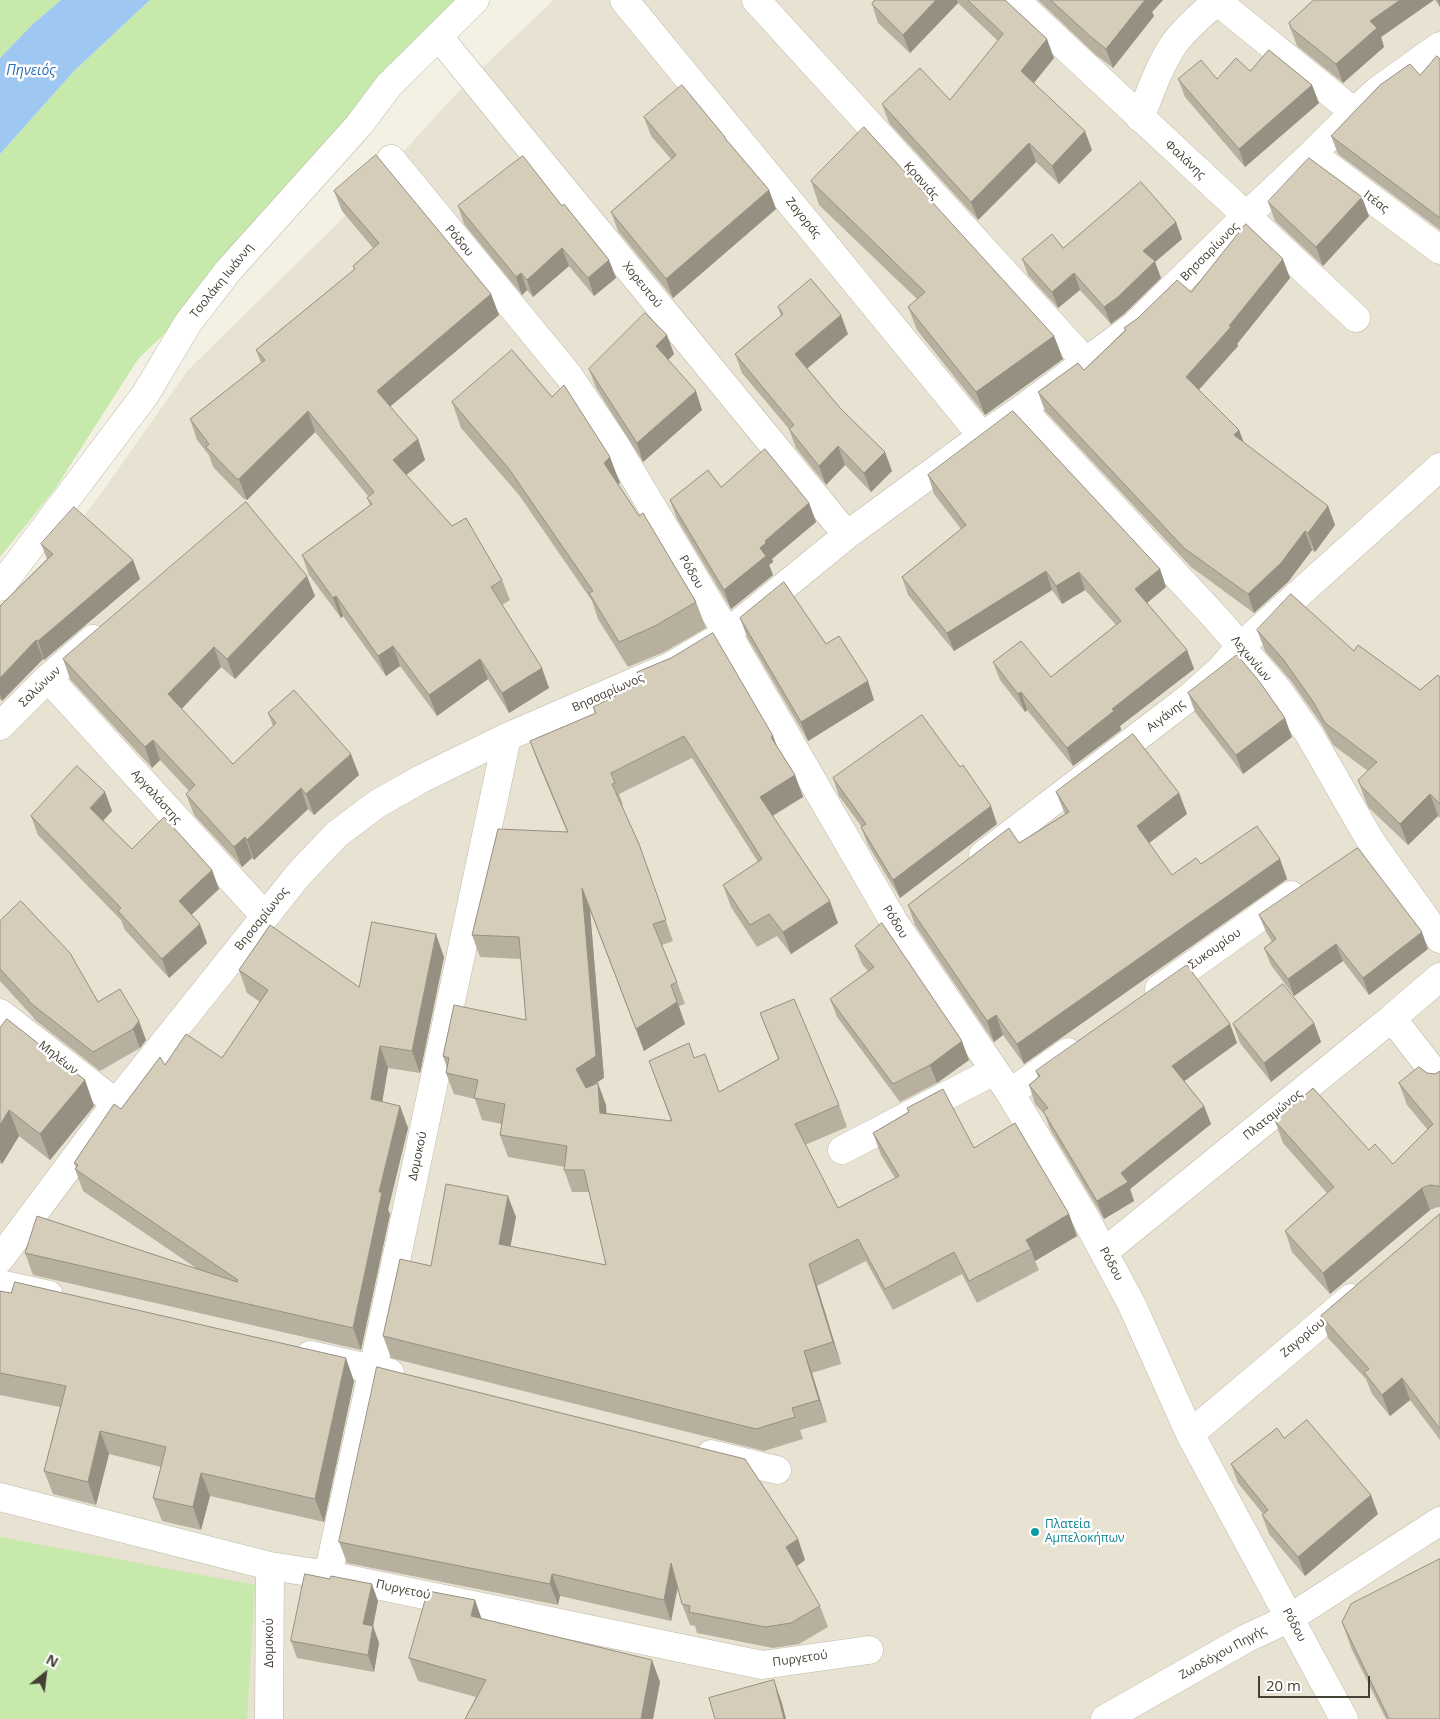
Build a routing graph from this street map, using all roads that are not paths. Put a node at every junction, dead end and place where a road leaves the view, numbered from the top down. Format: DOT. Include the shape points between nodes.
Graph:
graph roads {
  1 [pos="475,0"];
  2 [pos="624,0"];
  3 [pos="756,0"];
  4 [pos="1015,0"];
  5 [pos="1217,1"];
  6 [pos="438,36"];
  7 [pos="1440,46"];
  8 [pos="1354,112"];
  9 [pos="1140,118"];
  10 [pos="1312,154"];
  11 [pos="391,159"];
  12 [pos="1246,216"];
  13 [pos="1440,250"];
  14 [pos="1356,318"];
  15 [pos="1086,362"];
  16 [pos="1022,409"];
  17 [pos="982,436"];
  18 [pos="1440,467"];
  19 [pos="847,535"];
  20 [pos="0,587"];
  21 [pos="115,621"];
  22 [pos="727,633"];
  23 [pos="1241,646"];
  24 [pos="48,678"];
  25 [pos="0,726"];
  26 [pos="507,737"];
  27 [pos="1370,840"];
  28 [pos="1346,857"];
  29 [pos="964,869"];
  30 [pos="1314,879"];
  31 [pos="918,904"];
  32 [pos="264,916"];
  33 [pos="894,922"];
  34 [pos="1440,939"];
  35 [pos="1440,977"];
  36 [pos="1138,1003"];
  37 [pos="0,1013"];
  38 [pos="1392,1018"];
  39 [pos="1090,1037"];
  40 [pos="994,1071"];
  41 [pos="1440,1080"];
  42 [pos="1010,1093"];
  43 [pos="116,1103"];
  44 [pos="842,1150"];
  45 [pos="1104,1252"];
  46 [pos="0,1259"];
  47 [pos="1372,1280"];
  48 [pos="0,1284"];
  49 [pos="77,1302"];
  50 [pos="287,1349"];
  51 [pos="373,1369"];
  52 [pos="412,1379"];
  53 [pos="1190,1434"];
  54 [pos="691,1449"];
  55 [pos="777,1470"];
  56 [pos="0,1497"];
  57 [pos="1440,1521"];
  58 [pos="270,1566"];
  59 [pos="328,1575"];
  60 [pos="1290,1618"];
  61 [pos="869,1650"];
  62 [pos="269,1719"];
  63 [pos="1105,1719"];
  64 [pos="1344,1719"];
  1 -- 6 [label="street, Τσολάκη Ιωάννη"];
  2 -- 17 [label="street, Ζαγοράς"];
  3 -- 15 [label="street, Κρανιάς"];
  4 -- 9 [label="street, Φαλάνης"];
  5 -- 8 [label="street"];
  5 -- 9 [label="street" via="1174,44 1159,70"];
  6 -- 19 [label="street, Χορευτού"];
  6 -- 20 [label="street, Τσολάκη Ιωάννη" via="389,85 359,125 228,271 188,323 145,395"];
  7 -- 8 [label="street, Βησσαρίωνος" via="1377,91"];
  8 -- 10 [label="street, Βησσαρίωνος"];
  9 -- 12 [label="street, Φαλάνης"];
  10 -- 12 [label="street, Βησσαρίωνος"];
  10 -- 13 [label="street, Ιτέας"];
  11 -- 22 [label="street, Ρόδου" via="569,376 614,443"];
  12 -- 14 [label="street, Φαλάνης"];
  12 -- 15 [label="street, Βησσαρίωνος" via="1134,326"];
  15 -- 16 [label="street, Βησσαρίωνος"];
  16 -- 17 [label="street, Βησσαρίωνος"];
  16 -- 23 [label="street, Λεχωνίων"];
  17 -- 19 [label="street, Βησσαρίωνος"];
  18 -- 23 [label="street, Αιγάνης"];
  19 -- 22 [label="street, Βησσαρίωνος"];
  21 -- 24 [label="street, Σαλώνων"];
  22 -- 26 [label="street, Βησσαρίωνος" via="672,666"];
  22 -- 33 [label="street, Ρόδου"];
  23 -- 27 [label="street, Λεχωνίων" via="1310,734"];
  23 -- 29 [label="street, Αιγάνης" via="1192,696"];
  24 -- 25 [label="street, Σαλώνων"];
  24 -- 32 [label="street, Αργαλάστης"];
  26 -- 32 [label="street, Βησσαρίωνος" via="420,779 337,834"];
  26 -- 51 [label="street, Δομοκού"];
  27 -- 28 [label="street"];
  27 -- 34 [label="street, Λεχωνίων"];
  30 -- 36 [label="street, Συκουρίου"];
  31 -- 33 [label="street"];
  32 -- 43 [label="street, Βησσαρίωνος"];
  33 -- 40 [label="street, Ρόδου"];
  35 -- 38 [label="street, Πλαταμώνος"];
  37 -- 43 [label="street, Μηλέων"];
  38 -- 41 [label="street"];
  38 -- 45 [label="street, Πλαταμώνος"];
  39 -- 42 [label="street"];
  40 -- 42 [label="street, Ρόδου"];
  40 -- 44 [label="street"];
  42 -- 45 [label="street, Ρόδου"];
  43 -- 46 [label="street, Βησσαρίωνος"];
  45 -- 53 [label="street, Ρόδου" via="1132,1305"];
  47 -- 53 [label="street, Ζαγορίου"];
  48 -- 49 [label="street"];
  50 -- 51 [label="street"];
  51 -- 52 [label="street"];
  51 -- 59 [label="street, Δομοκού"];
  53 -- 60 [label="street, Ρόδου"];
  54 -- 55 [label="street"];
  56 -- 58 [label="street, Πυργετού"];
  57 -- 60 [label="street, Ζωοδόχου Πηγής"];
  58 -- 59 [label="street, Πυργετού"];
  58 -- 62 [label="street, Δομοκού"];
  59 -- 61 [label="street, Πυργετού" via="762,1664"];
  60 -- 63 [label="street, Ζωοδόχου Πηγής" via="1247,1638"];
  60 -- 64 [label="street, Ρόδου"];
}
